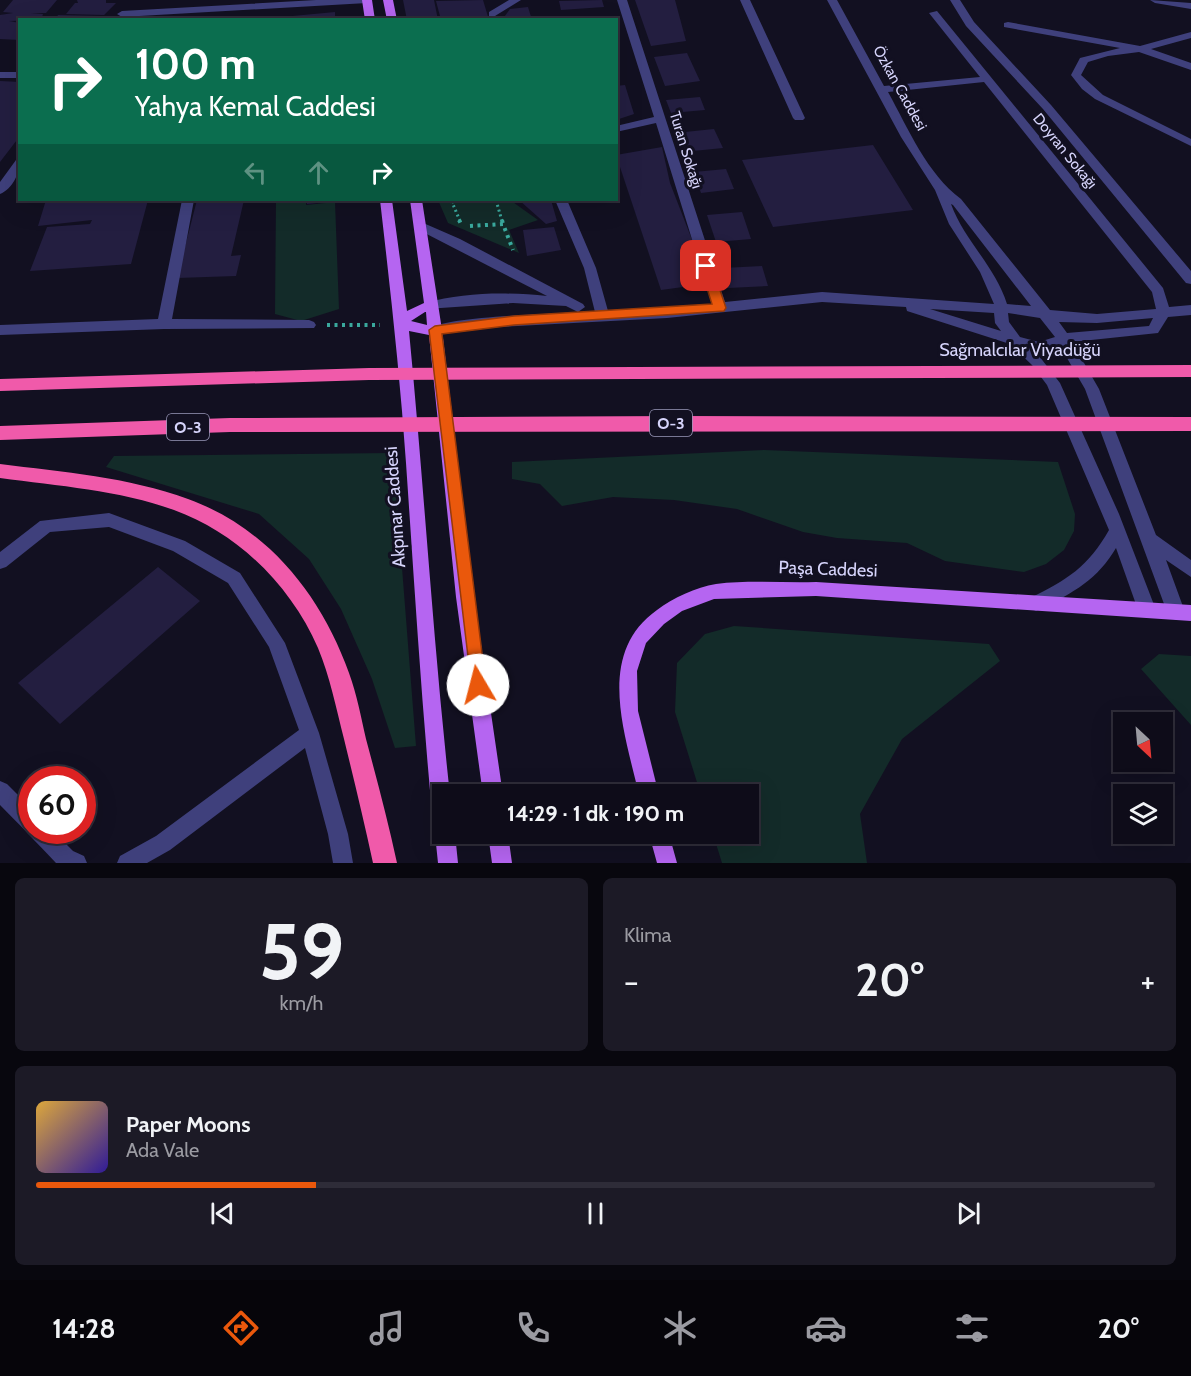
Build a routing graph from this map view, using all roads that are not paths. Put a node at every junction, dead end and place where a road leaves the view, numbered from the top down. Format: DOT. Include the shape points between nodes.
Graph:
graph roads {
  1 [pos="132,0"];
  2 [pos="367,0"];
  3 [pos="388,0"];
  4 [pos="488,0"];
  5 [pos="516,0"];
  6 [pos="622,0"];
  7 [pos="745,0"];
  8 [pos="832,0"];
  9 [pos="955,0"];
  10 [pos="1155,0"];
  11 [pos="1191,6"];
  12 [pos="934,13"];
  13 [pos="236,14"];
  14 [pos="120,16"];
  15 [pos="493,17"];
  16 [pos="369,18"];
  17 [pos="392,18"];
  18 [pos="1008,25"];
  19 [pos="1191,35"];
  20 [pos="1140,49"];
  21 [pos="1191,67"];
  22 [pos="0,75"];
  23 [pos="18,75"];
  24 [pos="987,79"];
  25 [pos="882,89"];
  26 [pos="799,118"];
  27 [pos="660,119"];
  28 [pos="618,129"];
  29 [pos="1191,143"];
  30 [pos="18,165"];
  31 [pos="0,190"];
  32 [pos="941,190"];
  33 [pos="188,201"];
  34 [pos="386,201"];
  35 [pos="416,201"];
  36 [pos="561,201"];
  37 [pos="421,226"];
  38 [pos="1191,280"];
  39 [pos="887,300"];
  40 [pos="431,306"];
  41 [pos="578,307"];
  42 [pos="720,308"];
  43 [pos="1003,309"];
  44 [pos="1191,310"];
  45 [pos="1164,312"];
  46 [pos="602,315"];
  47 [pos="1044,315"];
  48 [pos="401,321"];
  49 [pos="164,324"];
  50 [pos="309,325"];
  51 [pos="0,330"];
  52 [pos="435,330"];
  53 [pos="1062,339"];
  54 [pos="1015,341"];
  55 [pos="1191,370"];
  56 [pos="0,385"];
  57 [pos="1191,424"];
  58 [pos="0,434"];
  59 [pos="0,471"];
  60 [pos="1117,530"];
  61 [pos="1150,539"];
  62 [pos="0,562"];
  63 [pos="1191,570"];
  64 [pos="1036,603"];
  65 [pos="1147,610"];
  66 [pos="1183,612"];
  67 [pos="309,733"];
  68 [pos="439,784"];
  69 [pos="491,784"];
  70 [pos="646,784"];
  71 [pos="0,790"];
  72 [pos="18,809"];
  73 [pos="52,844"];
  74 [pos="446,844"];
  75 [pos="499,844"];
  76 [pos="662,844"];
  77 [pos="77,863"];
  78 [pos="127,863"];
  79 [pos="343,863"];
  80 [pos="385,863"];
  81 [pos="448,863"];
  82 [pos="502,863"];
  83 [pos="667,863"];
  1 -- 14 [label="street"];
  2 -- 13 [label="street"];
  2 -- 16 [label="main road"];
  3 -- 17 [label="main road"];
  4 -- 15 [label="street"];
  5 -- 15 [label="street"];
  6 -- 27 [label="street, Turan Sokağı"];
  7 -- 26 [label="street"];
  8 -- 25 [label="street, Özkan Caddesi"];
  9 -- 38 [label="street" via="970,24 1047,106"];
  10 -- 11 [label="street"];
  12 -- 24 [label="street, Doyran Sokağı"];
  13 -- 14 [label="street"];
  18 -- 20 [label="street"];
  19 -- 20 [label="street"];
  20 -- 21 [label="street"];
  20 -- 29 [label="street" via="1107,52 1084,60 1076,75 1086,87 1129,114"];
  22 -- 23 [label="street"];
  24 -- 25 [label="street"];
  24 -- 45 [label="street, Doyran Sokağı" via="1158,291"];
  25 -- 32 [label="street, Özkan Caddesi"];
  27 -- 28 [label="street"];
  27 -- 42 [label="street, Turan Sokağı"];
  30 -- 31 [label="street"];
  32 -- 43 [label="street, Özkan Caddesi" via="944,206 982,263"];
  32 -- 47 [label="street, Özkan Caddesi" via="957,202"];
  33 -- 49 [label="street"];
  34 -- 48 [label="main road, Akpınar Caddesi"];
  35 -- 37 [label="main road"];
  36 -- 46 [label="street" via="590,268"];
  37 -- 40 [label="main road"];
  37 -- 41 [label="street"];
  39 -- 42 [label="street" via="822,297"];
  39 -- 43 [label="street"];
  39 -- 54 [label="street"];
  40 -- 41 [label="street" via="523,299"];
  40 -- 48 [label="main road"];
  40 -- 52 [label="main road"];
  41 -- 46 [label="street"];
  42 -- 46 [label="street"];
  43 -- 47 [label="street" via="1024,309"];
  43 -- 54 [label="street, Özkan Caddesi" via="1002,323"];
  44 -- 45 [label="street"];
  45 -- 47 [label="street" via="1092,318"];
  45 -- 53 [label="street" via="1153,330"];
  46 -- 52 [label="street"];
  47 -- 53 [label="street, Özkan Caddesi"];
  48 -- 52 [label="main road" via="409,327"];
  48 -- 68 [label="main road, Akpınar Caddesi"];
  49 -- 50 [label="street"];
  49 -- 51 [label="street"];
  52 -- 69 [label="main road" via="465,597"];
  53 -- 54 [label="street" via="1044,348"];
  53 -- 61 [label="street, Özkan Caddesi" via="1092,389"];
  54 -- 60 [label="street" via="1053,383"];
  55 -- 56 [label="highway, Sağmalcılar Viyadüğü" via="369,374"];
  57 -- 58 [label="highway, O-3" via="230,425"];
  59 -- 80 [label="highway" via="116,488 182,504 227,526 274,562 315,620 338,672"];
  60 -- 64 [label="street" via="1090,573"];
  60 -- 65 [label="street"];
  61 -- 63 [label="street"];
  61 -- 66 [label="street, Özkan Caddesi"];
  62 -- 67 [label="street" via="46,526 109,520 179,546 234,578 276,643"];
  64 -- 65 [label="main road, Paşa Caddesi"];
  64 -- 70 [label="main road, Paşa Caddesi" via="762,589 714,592 676,606 639,638 628,671 629,711"];
  65 -- 66 [label="main road, Paşa Caddesi"];
  67 -- 78 [label="street" via="163,843"];
  67 -- 79 [label="street"];
  71 -- 72 [label="street"];
  73 -- 77 [label="street" via="66,859"];
  74 -- 81 [label="main road"];
  75 -- 82 [label="main road"];
  76 -- 83 [label="main road"];
}
